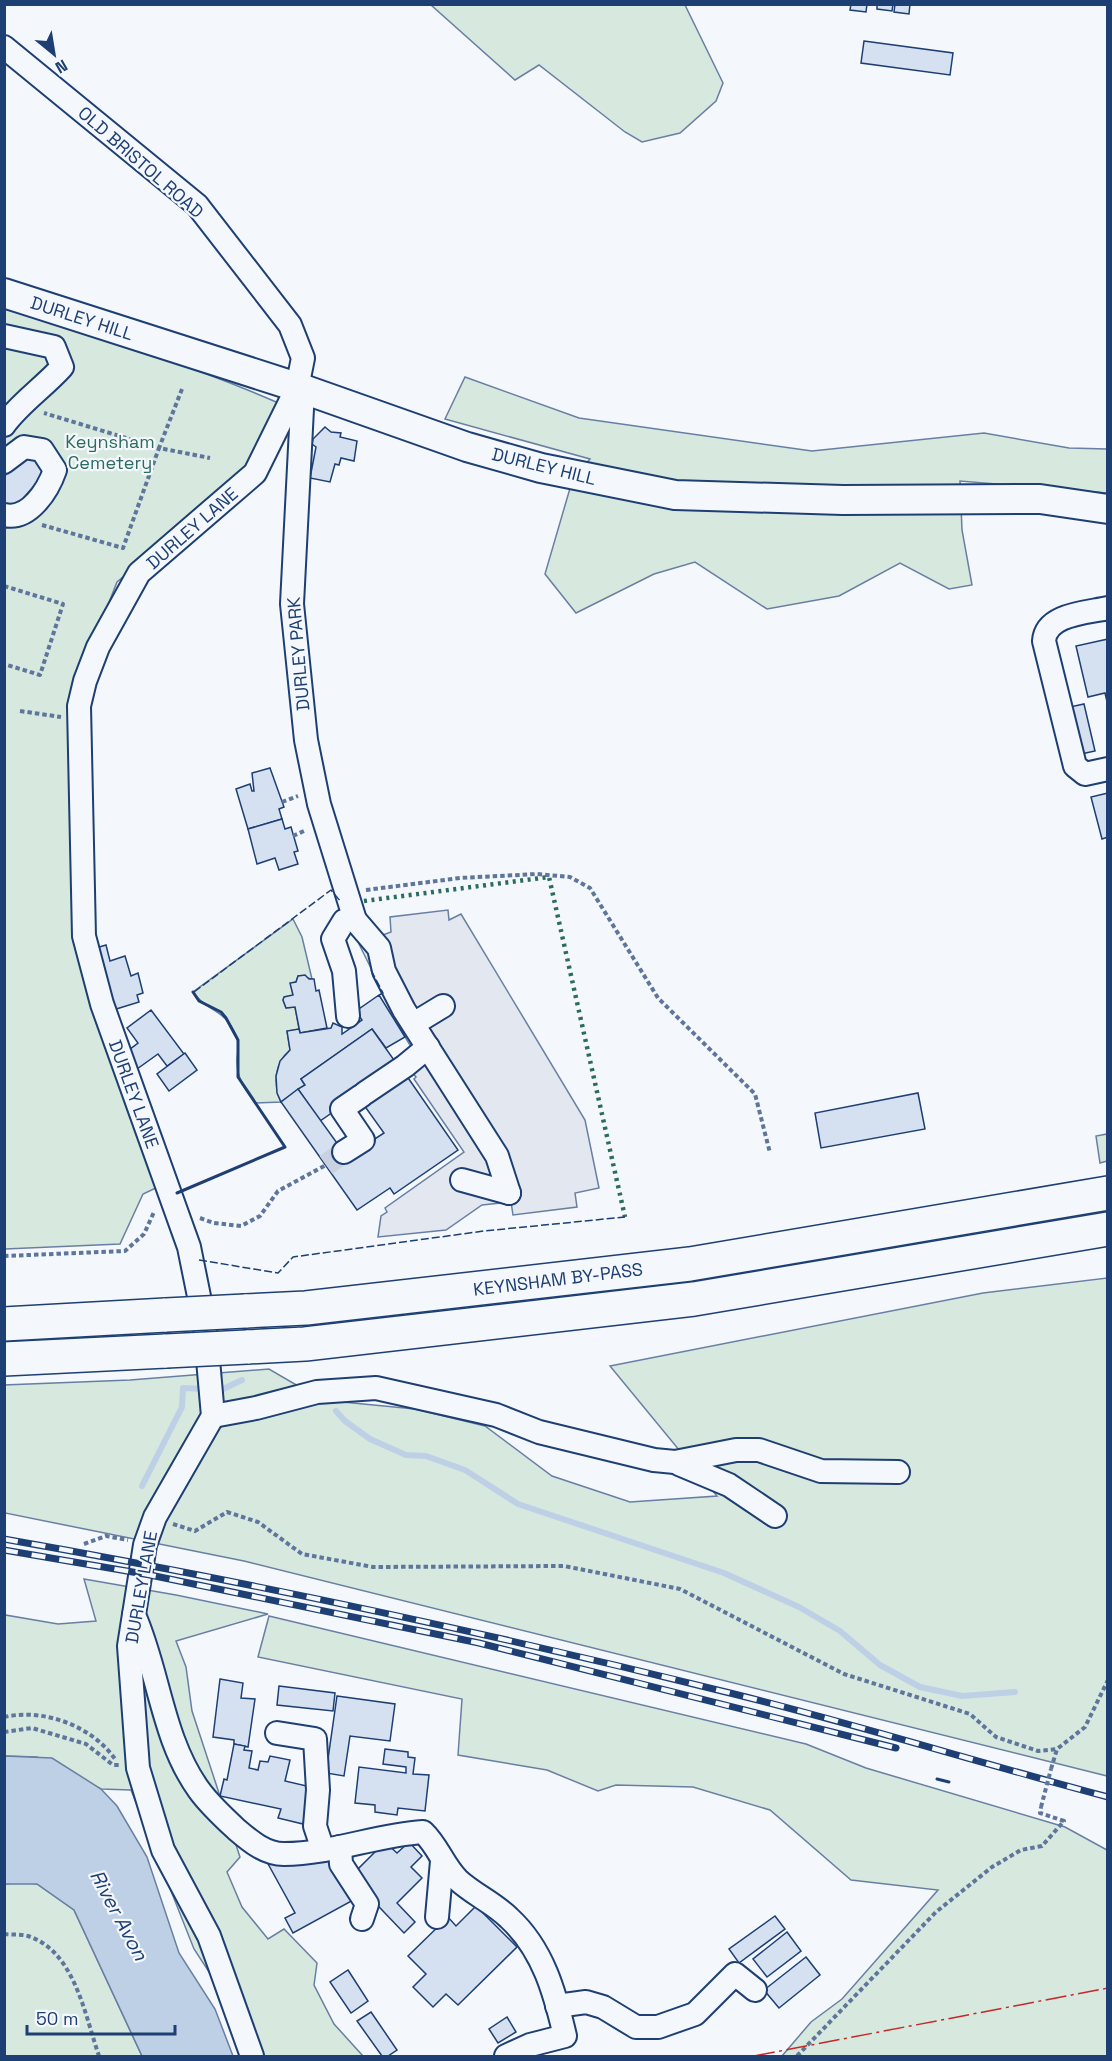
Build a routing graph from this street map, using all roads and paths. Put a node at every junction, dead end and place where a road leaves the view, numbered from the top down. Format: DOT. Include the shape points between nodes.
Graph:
graph roads {
  1 [pos="4,47"];
  2 [pos="4,293"];
  3 [pos="4,336"];
  4 [pos="300,388"];
  5 [pos="182,389"];
  6 [pos="22,406"];
  7 [pos="4,425"];
  8 [pos="159,448"];
  9 [pos="210,459"];
  10 [pos="4,462"];
  11 [pos="1107,509"];
  12 [pos="8,516"];
  13 [pos="4,585"];
  14 [pos="1107,608"];
  15 [pos="4,664"];
  16 [pos="20,711"];
  17 [pos="80,717"];
  18 [pos="1107,769"];
  19 [pos="390,887"];
  20 [pos="354,916"];
  21 [pos="443,1006"];
  22 [pos="348,1016"];
  23 [pos="415,1023"];
  24 [pos="428,1047"];
  25 [pos="770,1153"];
  26 [pos="335,1159"];
  27 [pos="462,1180"];
  28 [pos="1107,1193"];
  29 [pos="180,1205"];
  30 [pos="1107,1229"];
  31 [pos="4,1256"];
  32 [pos="4,1324"];
  33 [pos="4,1359"];
  34 [pos="213,1416"];
  35 [pos="675,1462"];
  36 [pos="898,1472"];
  37 [pos="776,1516"];
  38 [pos="155,1517"];
  39 [pos="134,1533"];
  40 [pos="84,1544"];
  41 [pos="134,1614"];
  42 [pos="1107,1680"];
  43 [pos="4,1717"];
  44 [pos="4,1732"];
  45 [pos="277,1733"];
  46 [pos="1056,1752"];
  47 [pos="332,1849"];
  48 [pos="442,1861"];
  49 [pos="437,1917"];
  50 [pos="362,1919"];
  51 [pos="4,1934"];
  52 [pos="755,1990"];
  53 [pos="557,2006"];
  54 [pos="99,2056"];
  55 [pos="252,2056"];
  56 [pos="506,2056"];
  57 [pos="797,2056"];
  1 -- 4 [label="street, OLD BRISTOL ROAD" via="197,205 290,326 303,358"];
  2 -- 4 [label="main road, DURLEY HILL"];
  3 -- 6 [label="street" via="54,347 62,367"];
  4 -- 11 [label="main road, DURLEY HILL" via="467,447 541,468 675,495 843,500 1040,499"];
  4 -- 17 [label="street, DURLEY LANE" via="255,473 139,573 98,647 85,681"];
  4 -- 20 [label="street, DURLEY PARK" via="301,463 292,568 293,616 306,740 319,804"];
  5 -- 8 [label="path"];
  6 -- 7 [label="street"];
  6 -- 8 [label="path"];
  8 -- 9 [label="path"];
  8 -- 12 [label="path" via="123,548"];
  10 -- 12 [label="street" via="24,447 42,450 54,470 50,485 28,510"];
  13 -- 15 [label="path" via="63,604 40,675"];
  14 -- 18 [label="street" via="1051,623 1044,640 1075,766 1085,774"];
  16 -- 17 [label="path"];
  17 -- 29 [label="street, DURLEY LANE" via="84,936 102,1004"];
  19 -- 25 [label="path" via="537,874 570,878 590,888 658,998 755,1094"];
  20 -- 22 [label="street" via="344,921 333,939 344,971"];
  20 -- 23 [label="street" via="379,948 404,1010"];
  21 -- 23 [label="street"];
  23 -- 24 [label="street"];
  24 -- 26 [label="street" via="342,1109 363,1140"];
  24 -- 27 [label="street" via="497,1156 509,1193"];
  26 -- 29 [label="path" via="278,1191 260,1216 241,1226 214,1223"];
  28 -- 32 [label="highway, KEYNSHAM BY-PASS, bridge" via="690,1264 306,1308"];
  29 -- 31 [label="path" via="160,1199 144,1234 125,1251"];
  29 -- 34 [label="street, DURLEY LANE" via="205,1326"];
  30 -- 33 [label="highway, KEYNSHAM BY-PASS, bridge" via="694,1299 305,1344"];
  34 -- 35 [label="street" via="317,1392 376,1388 496,1414 539,1432 581,1443"];
  34 -- 38 [label="street, DURLEY LANE"];
  35 -- 36 [label="street" via="736,1450 759,1450 821,1471"];
  35 -- 37 [label="street" via="729,1485"];
  38 -- 41 [label="street, DURLEY LANE"];
  38 -- 46 [label="path" via="195,1531 227,1512 258,1522 302,1554 373,1568 564,1566 680,1588 844,1674 970,1714 996,1737 1038,1751"];
  39 -- 40 [label="path" via="133,1541 106,1536"];
  41 -- 47 [label="street" via="161,1702 198,1789 222,1816 266,1851 282,1854"];
  41 -- 55 [label="street, DURLEY LANE" via="129,1646 138,1768 163,1850 209,1936"];
  42 -- 46 [label="path" via="1085,1727"];
  43 -- 44 [label="path" via="43,1716 89,1732 118,1765 113,1766 86,1744 32,1728"];
  45 -- 47 [label="street" via="315,1738 315,1826"];
  46 -- 57 [label="path, bridge" via="1040,1813 1064,1821 1042,1846 1021,1850 992,1867 936,1912"];
  47 -- 48 [label="street" via="423,1832 434,1842"];
  47 -- 50 [label="street" via="367,1905"];
  48 -- 49 [label="street"];
  48 -- 53 [label="street" via="459,1881 509,1918 532,1942 552,1984"];
  51 -- 54 [label="path" via="28,1936 51,1950 69,1971"];
  52 -- 53 [label="street" via="735,1974 695,2014 658,2027 636,2027 603,2007 586,2002"];
  53 -- 56 [label="street" via="565,2036"];
}
